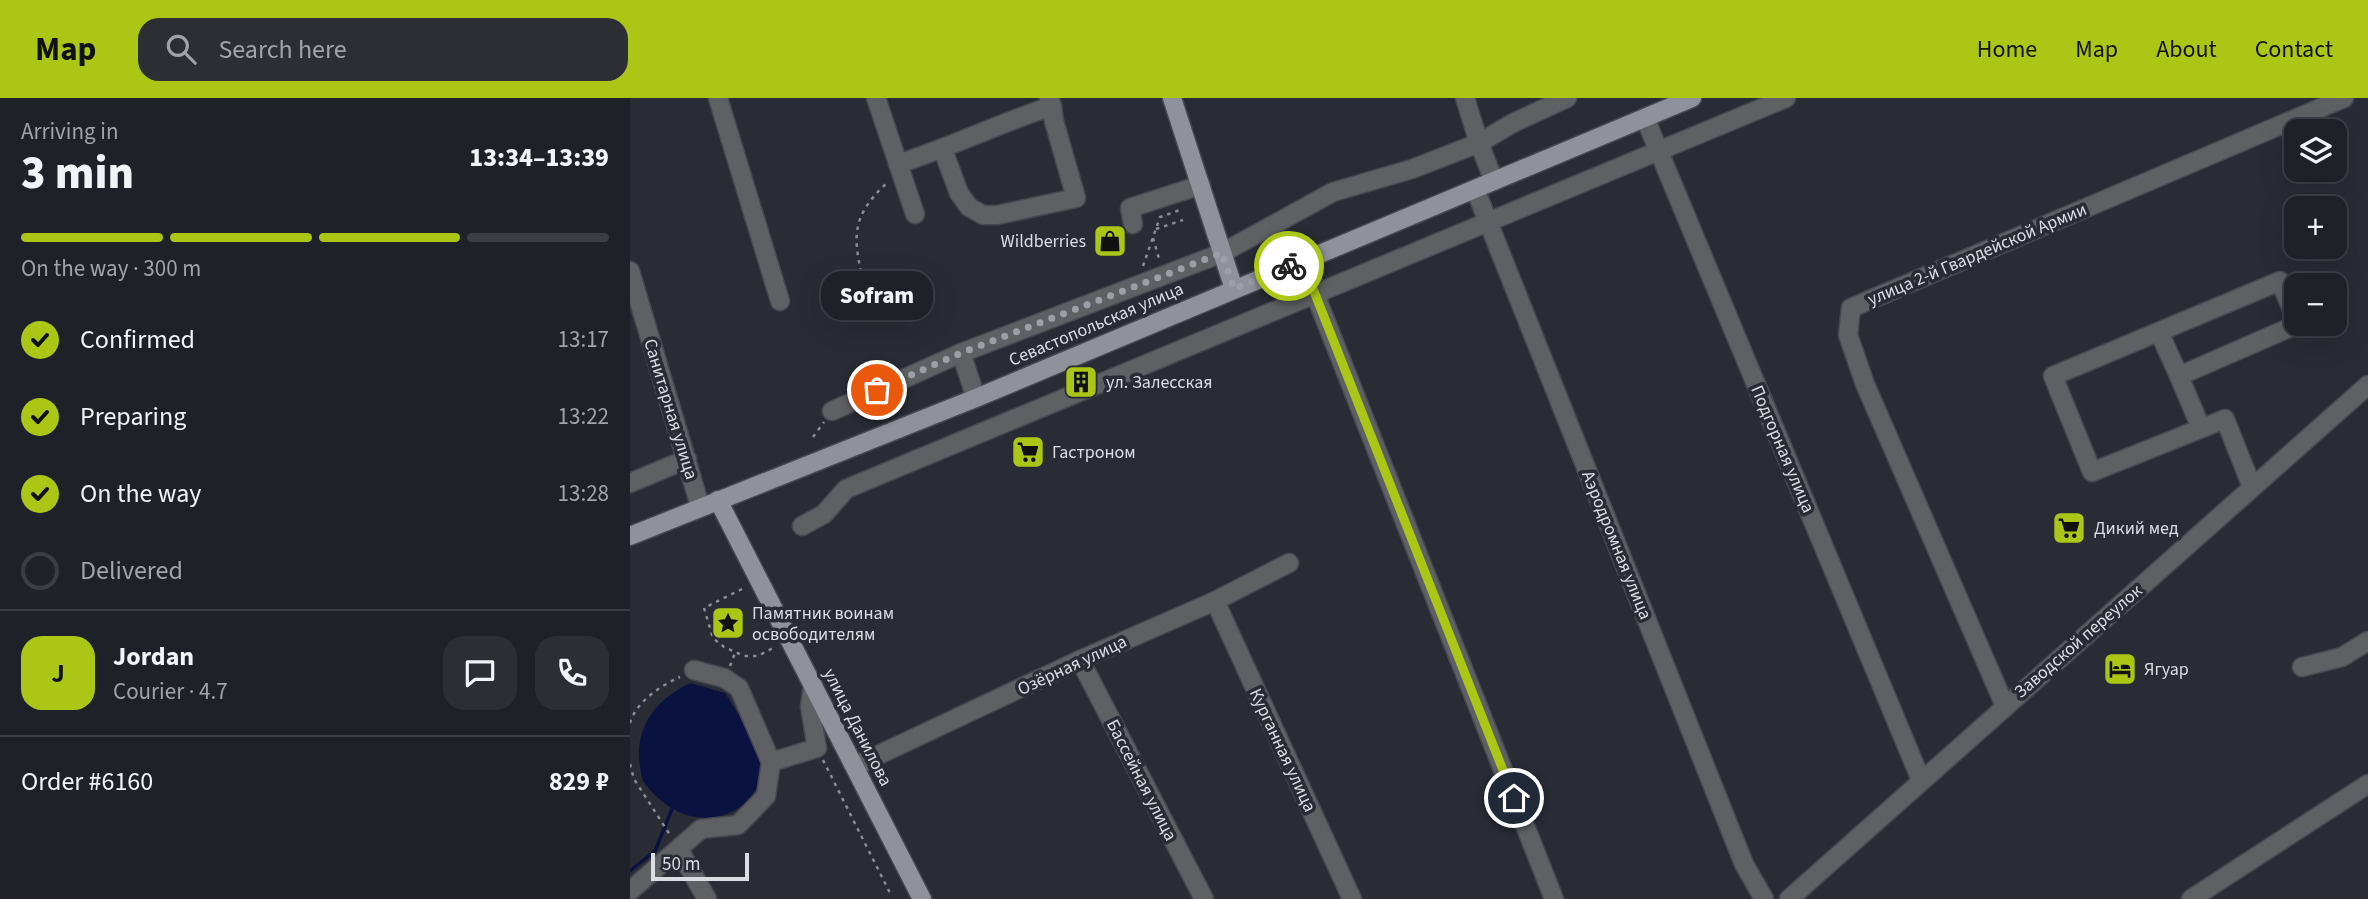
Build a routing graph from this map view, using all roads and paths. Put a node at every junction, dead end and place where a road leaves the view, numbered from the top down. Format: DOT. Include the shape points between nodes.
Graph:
graph roads {
  1 [pos="718,98"];
  2 [pos="876,98"];
  3 [pos="1172,98"];
  4 [pos="1465,98"];
  5 [pos="1567,98"];
  6 [pos="1692,98"];
  7 [pos="1786,98"];
  8 [pos="2344,98"];
  9 [pos="1051,102"];
  10 [pos="1645,118"];
  11 [pos="1479,143"];
  12 [pos="943,150"];
  13 [pos="1659,151"];
  14 [pos="900,171"];
  15 [pos="1494,181"];
  16 [pos="1200,185"];
  17 [pos="1475,189"];
  18 [pos="1180,210"];
  19 [pos="915,214"];
  20 [pos="1183,220"];
  21 [pos="1488,221"];
  22 [pos="1133,224"];
  23 [pos="1156,229"];
  24 [pos="1153,238"];
  25 [pos="1222,253"];
  26 [pos="1302,261"];
  27 [pos="630,271"];
  28 [pos="1163,275"];
  29 [pos="1137,285"];
  30 [pos="1234,289"];
  31 [pos="2284,291"];
  32 [pos="1314,292"];
  33 [pos="866,296"];
  34 [pos="780,301"];
  35 [pos="636,316"];
  36 [pos="2284,328"];
  37 [pos="2159,332"];
  38 [pos="961,353"];
  39 [pos="2179,376"];
  40 [pos="2368,384"];
  41 [pos="976,398"];
  42 [pos="832,411"];
  43 [pos="2201,428"];
  44 [pos="687,460"];
  45 [pos="630,483"];
  46 [pos="2252,487"];
  47 [pos="718,500"];
  48 [pos="701,506"];
  49 [pos="802,526"];
  50 [pos="630,536"];
  51 [pos="1289,563"];
  52 [pos="742,589"];
  53 [pos="1215,601"];
  54 [pos="2368,641"];
  55 [pos="775,648"];
  56 [pos="1080,660"];
  57 [pos="2302,667"];
  58 [pos="694,670"];
  59 [pos="813,684"];
  60 [pos="2005,706"];
  61 [pos="630,723"];
  62 [pos="817,747"];
  63 [pos="771,762"];
  64 [pos="630,764"];
  65 [pos="855,766"];
  66 [pos="1921,780"];
  67 [pos="2368,784"];
  68 [pos="675,843"];
  69 [pos="630,891"];
  70 [pos="909,896"];
  71 [pos="1799,896"];
  72 [pos="707,899"];
  73 [pos="1204,899"];
  74 [pos="1352,899"];
  75 [pos="1554,899"];
  76 [pos="1765,899"];
  77 [pos="2190,899"];
  1 -- 34 [label="street"];
  2 -- 14 [label="street"];
  3 -- 16 [label="main road"];
  4 -- 11 [label="street"];
  5 -- 11 [label="street"];
  6 -- 10 [label="main road, Севастопольская улица"];
  7 -- 13 [label="street"];
  8 -- 60 [label="street, улица 2-й Гвардейской Армии" via="1851,308 1848,335 1865,384"];
  9 -- 12 [label="street"];
  9 -- 12 [label="street" via="1076,198 983,215 969,207 959,193"];
  10 -- 13 [label="street, Подгорная улица"];
  10 -- 15 [label="main road, Севастопольская улица"];
  11 -- 15 [label="street"];
  11 -- 25 [label="street" via="1333,192"];
  12 -- 14 [label="street"];
  13 -- 21 [label="street"];
  13 -- 66 [label="street, Подгорная улица"];
  14 -- 19 [label="street"];
  14 -- 33 [label="path" via="865,206 855,237"];
  15 -- 17 [label="main road, Севастопольская улица"];
  16 -- 22 [label="street" via="1130,208"];
  16 -- 25 [label="main road"];
  17 -- 21 [label="street, Аэродромная улица"];
  17 -- 26 [label="main road, Севастопольская улица"];
  18 -- 23 [label="path" via="1160,217"];
  20 -- 23 [label="path"];
  21 -- 32 [label="street"];
  21 -- 76 [label="street, Аэродромная улица" via="1744,863"];
  23 -- 24 [label="path"];
  24 -- 28 [label="path"];
  24 -- 29 [label="path"];
  25 -- 28 [label="street"];
  25 -- 30 [label="main road"];
  26 -- 30 [label="main road, Севастопольская улица"];
  26 -- 32 [label="street"];
  27 -- 35 [label="street, Санитарная улица"];
  28 -- 29 [label="street"];
  29 -- 38 [label="street"];
  30 -- 41 [label="main road, Севастопольская улица"];
  31 -- 37 [label="street" via="2280,281"];
  32 -- 49 [label="street" via="846,489 824,514"];
  32 -- 75 [label="street"];
  35 -- 44 [label="street, Санитарная улица"];
  36 -- 39 [label="street"];
  37 -- 39 [label="street"];
  37 -- 43 [label="street" via="2053,376 2092,472"];
  38 -- 41 [label="street"];
  38 -- 42 [label="street"];
  39 -- 43 [label="street"];
  40 -- 46 [label="street, Заводской переулок"];
  41 -- 47 [label="main road, Севастопольская улица"];
  43 -- 46 [label="street" via="2225,419"];
  44 -- 45 [label="street"];
  44 -- 48 [label="street, Санитарная улица"];
  46 -- 60 [label="street, Заводской переулок"];
  47 -- 48 [label="main road, Севастопольская улица"];
  47 -- 59 [label="main road, улица Данилова"];
  48 -- 50 [label="main road, Севастопольская улица"];
  51 -- 53 [label="street, Озёрная улица"];
  52 -- 55 [label="path" via="704,608 713,638 744,656"];
  53 -- 56 [label="street, Озёрная улица"];
  53 -- 74 [label="street, Курганная улица"];
  54 -- 57 [label="street" via="2342,657"];
  56 -- 65 [label="street, Озёрная улица"];
  56 -- 73 [label="street, Бассейная улица"];
  58 -- 61 [label="path" via="642,703"];
  58 -- 63 [label="street" via="740,688"];
  59 -- 62 [label="street" via="810,707"];
  59 -- 65 [label="main road, улица Данилова"];
  60 -- 66 [label="street, Заводской переулок"];
  62 -- 63 [label="street"];
  62 -- 70 [label="path"];
  63 -- 68 [label="street" via="766,796 738,825 701,829"];
  64 -- 68 [label="path" via="634,779"];
  65 -- 70 [label="main road, улица Данилова"];
  66 -- 71 [label="street, Заводской переулок"];
  67 -- 77 [label="street"];
  68 -- 69 [label="street"];
  68 -- 72 [label="street"];
}
